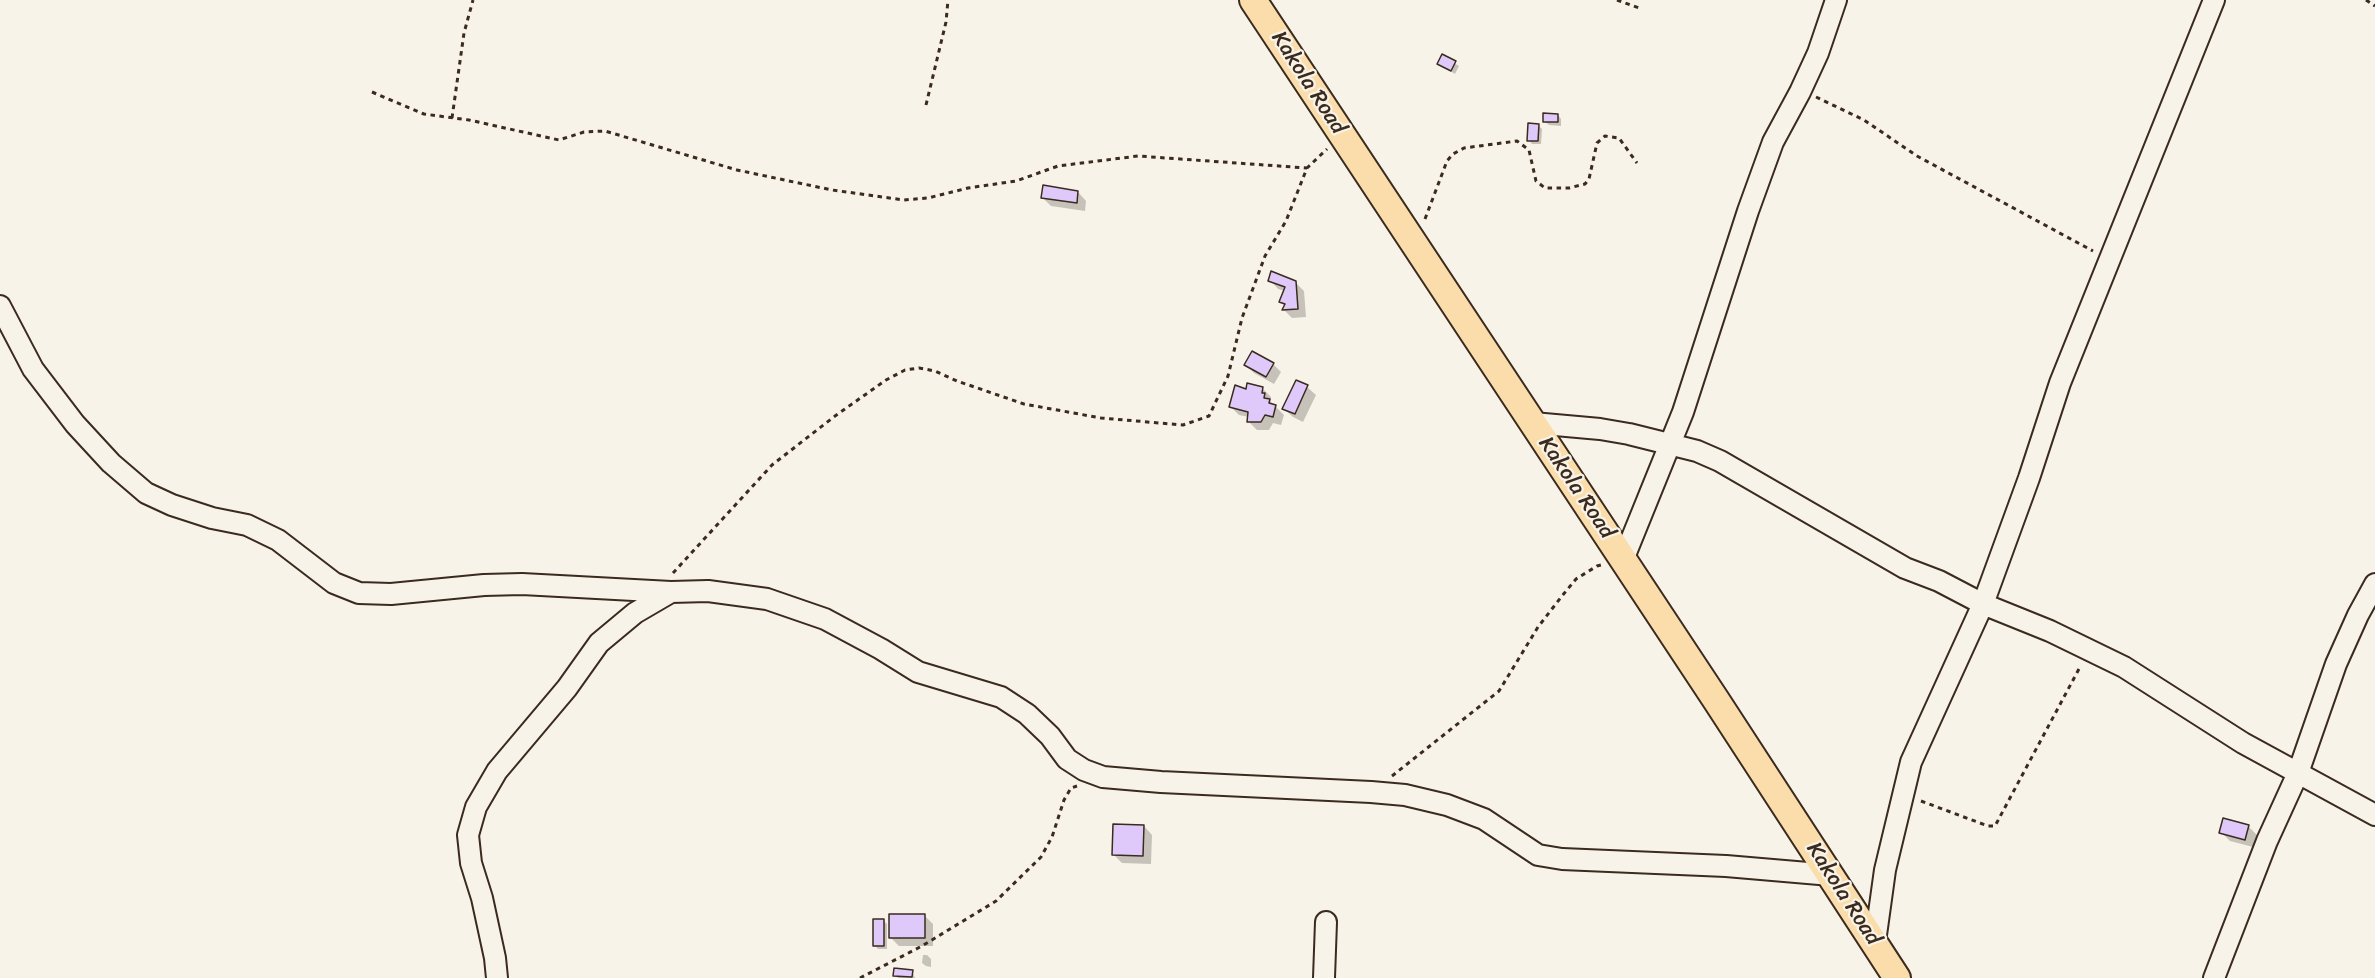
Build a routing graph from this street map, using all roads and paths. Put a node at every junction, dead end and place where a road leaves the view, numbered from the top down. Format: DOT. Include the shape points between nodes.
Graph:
graph roads {
  1 [pos="473,0"];
  2 [pos="948,0"];
  3 [pos="1253,0"];
  4 [pos="1617,0"];
  5 [pos="1836,0"];
  6 [pos="2214,0"];
  7 [pos="2366,0"];
  8 [pos="2375,6"];
  9 [pos="1642,9"];
  10 [pos="372,92"];
  11 [pos="1800,92"];
  12 [pos="926,105"];
  13 [pos="452,118"];
  14 [pos="1342,135"];
  15 [pos="1637,163"];
  16 [pos="1307,168"];
  17 [pos="1415,247"];
  18 [pos="2109,259"];
  19 [pos="0,306"];
  20 [pos="1533,423"];
  21 [pos="1670,445"];
  22 [pos="1624,561"];
  23 [pos="2375,584"];
  24 [pos="664,591"];
  25 [pos="1983,604"];
  26 [pos="2090,651"];
  27 [pos="2298,773"];
  28 [pos="1103,777"];
  29 [pos="1371,792"];
  30 [pos="1902,795"];
  31 [pos="2375,815"];
  32 [pos="1831,875"];
  33 [pos="1326,922"];
  34 [pos="1875,942"];
  35 [pos="497,978"];
  36 [pos="860,978"];
  37 [pos="1324,978"];
  38 [pos="1897,978"];
  39 [pos="2214,978"];
  1 -- 13 [label="path" via="464,33"];
  2 -- 12 [label="path"];
  3 -- 14 [label="main road, Kakola Road"];
  4 -- 9 [label="path"];
  5 -- 11 [label="street"];
  6 -- 18 [label="street"];
  7 -- 8 [label="path"];
  10 -- 13 [label="path" via="424,114"];
  11 -- 18 [label="path" via="1844,109 1917,156"];
  11 -- 21 [label="street" via="1770,152"];
  13 -- 16 [label="path" via="559,140 584,132 605,131 737,170 904,200 1016,181 1058,166 1138,156"];
  14 -- 16 [label="path"];
  14 -- 17 [label="main road, Kakola Road"];
  15 -- 17 [label="path" via="1618,138 1605,136 1597,143 1585,184 1545,188 1536,181 1528,150 1517,141 1464,148 1447,161"];
  16 -- 24 [label="path" via="1286,221 1265,256 1242,318 1228,376 1209,416 1183,425 1101,418 1024,404 935,371 905,370 834,416 772,465"];
  17 -- 20 [label="main road, Kakola Road"];
  18 -- 25 [label="street" via="2060,383"];
  19 -- 24 [label="street" via="33,369 75,424 146,494 212,518 247,525 278,540 334,583 359,593 391,594 522,584"];
  20 -- 21 [label="street" via="1600,429"];
  20 -- 22 [label="main road, Kakola Road"];
  21 -- 22 [label="street"];
  21 -- 25 [label="street" via="1720,461 1884,556"];
  22 -- 29 [label="path" via="1597,566 1576,579 1538,627 1499,691"];
  22 -- 32 [label="main road, Kakola Road"];
  23 -- 27 [label="street" via="2336,664"];
  24 -- 28 [label="street" via="708,591 767,599 825,619 918,672 1001,697 1027,714 1067,759"];
  24 -- 35 [label="street" via="599,643 567,688 497,771 476,807 468,835 471,863 482,898"];
  25 -- 26 [label="street"];
  25 -- 30 [label="street" via="1922,734"];
  26 -- 27 [label="street" via="2124,667"];
  26 -- 30 [label="path" via="1995,826"];
  27 -- 31 [label="street"];
  27 -- 39 [label="street"];
  28 -- 29 [label="street"];
  28 -- 36 [label="path" via="1071,789 1041,857 996,901"];
  29 -- 32 [label="street" via="1447,805 1484,819 1538,855"];
  30 -- 34 [label="street" via="1885,870"];
  32 -- 34 [label="main road, Kakola Road"];
  33 -- 37 [label="street"];
  34 -- 38 [label="main road, Kakola Road"];
}
